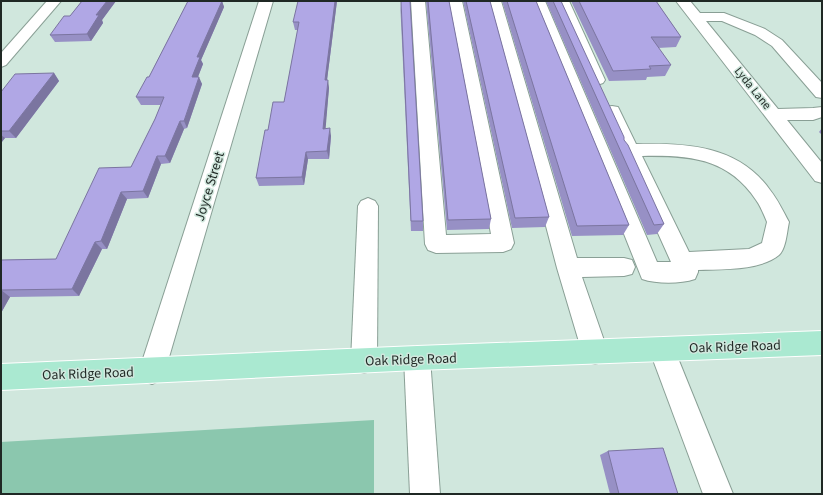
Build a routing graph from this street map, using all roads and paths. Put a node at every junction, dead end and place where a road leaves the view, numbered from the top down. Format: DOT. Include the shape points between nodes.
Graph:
graph roads {
  1 [pos="54,1"];
  2 [pos="266,1"];
  3 [pos="418,1"];
  4 [pos="455,1"];
  5 [pos="494,1"];
  6 [pos="538,1"];
  7 [pos="562,1"];
  8 [pos="683,1"];
  9 [pos="696,17"];
  10 [pos="1,62"];
  11 [pos="822,94"];
  12 [pos="822,112"];
  13 [pos="774,115"];
  14 [pos="629,150"];
  15 [pos="822,176"];
  16 [pos="368,206"];
  17 [pos="682,262"];
  18 [pos="624,267"];
  19 [pos="568,268"];
  20 [pos="822,343"];
  21 [pos="662,349"];
  22 [pos="595,352"];
  23 [pos="417,358"];
  24 [pos="364,361"];
  25 [pos="152,370"];
  26 [pos="1,377"];
  27 [pos="425,494"];
  28 [pos="718,494"];
  1 -- 10 [label="street"];
  2 -- 25 [label="street, Joyce Street"];
  3 -- 4 [label="street" via="436,244 503,243"];
  5 -- 19 [label="street"];
  6 -- 17 [label="street" via="650,272 687,272"];
  7 -- 14 [label="street"];
  8 -- 9 [label="street, Lyda Lane"];
  9 -- 11 [label="street" via="724,17 760,32 777,43"];
  9 -- 13 [label="street, Lyda Lane"];
  12 -- 13 [label="street"];
  13 -- 15 [label="street, Lyda Lane"];
  14 -- 17 [label="street"];
  14 -- 17 [label="street" via="684,149 714,155 742,170 763,194 778,222 772,248 752,258"];
  16 -- 24 [label="street"];
  18 -- 19 [label="street"];
  19 -- 22 [label="street"];
  20 -- 21 [label="main road, Oak Ridge Road"];
  21 -- 22 [label="main road, Oak Ridge Road"];
  21 -- 28 [label="street"];
  22 -- 23 [label="main road, Oak Ridge Road"];
  23 -- 24 [label="main road, Oak Ridge Road"];
  23 -- 27 [label="street"];
  24 -- 25 [label="main road, Oak Ridge Road"];
  25 -- 26 [label="main road, Oak Ridge Road"];
}
